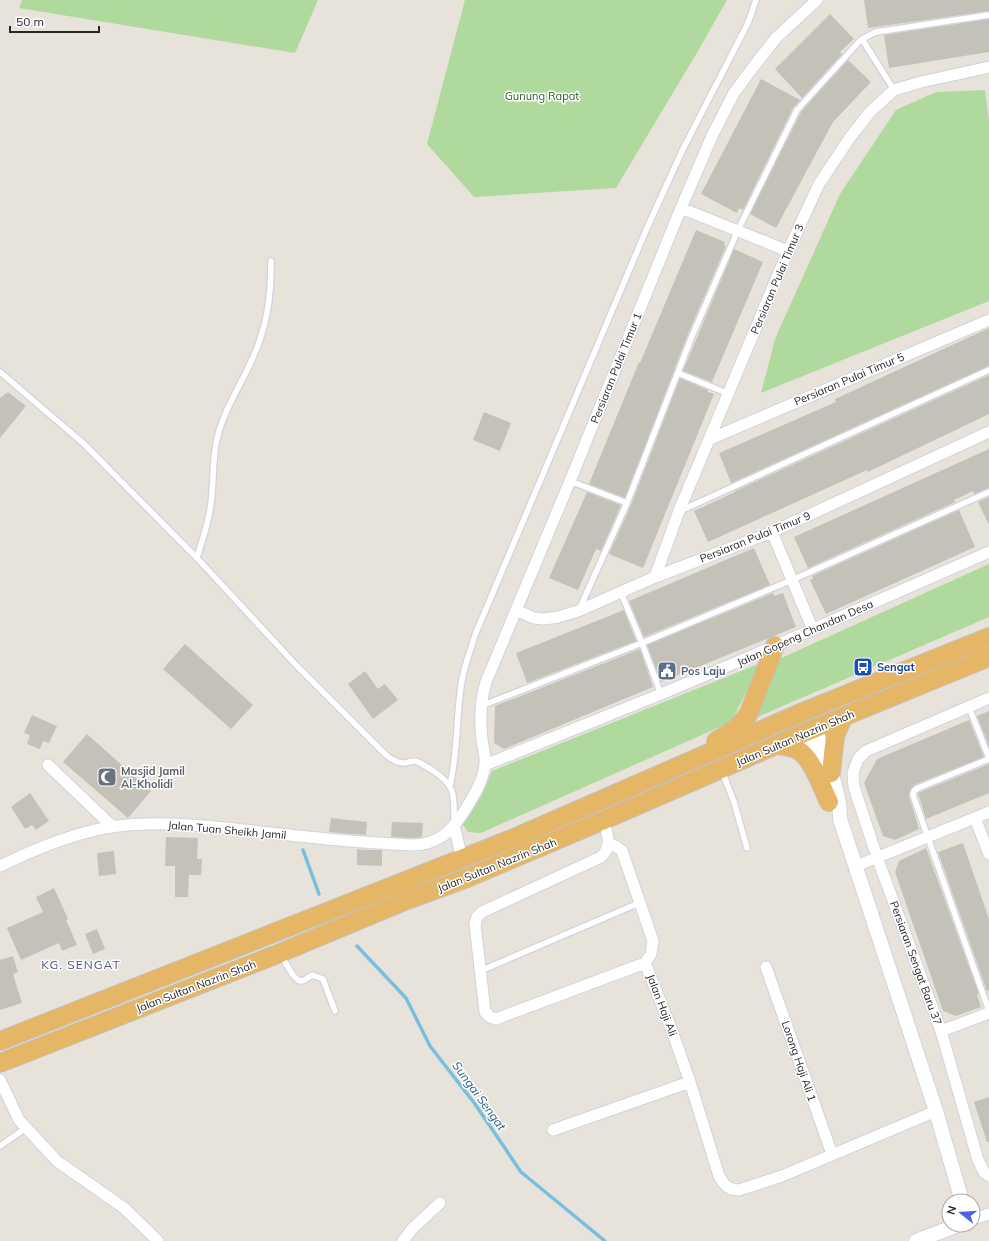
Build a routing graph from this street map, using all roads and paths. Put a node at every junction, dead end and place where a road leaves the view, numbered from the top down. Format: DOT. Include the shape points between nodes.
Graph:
graph roads {
  1 [pos="756,0"];
  2 [pos="817,0"];
  3 [pos="989,15"];
  4 [pos="862,39"];
  5 [pos="989,67"];
  6 [pos="894,90"];
  7 [pos="681,208"];
  8 [pos="738,230"];
  9 [pos="788,251"];
  10 [pos="270,260"];
  11 [pos="989,320"];
  12 [pos="989,370"];
  13 [pos="0,372"];
  14 [pos="678,373"];
  15 [pos="729,394"];
  16 [pos="989,432"];
  17 [pos="710,438"];
  18 [pos="570,481"];
  19 [pos="989,492"];
  20 [pos="627,503"];
  21 [pos="680,511"];
  22 [pos="772,532"];
  23 [pos="989,552"];
  24 [pos="197,558"];
  25 [pos="655,577"];
  26 [pos="792,580"];
  27 [pos="621,593"];
  28 [pos="516,610"];
  29 [pos="578,611"];
  30 [pos="813,630"];
  31 [pos="989,637"];
  32 [pos="642,643"];
  33 [pos="775,646"];
  34 [pos="955,651"];
  35 [pos="989,657"];
  36 [pos="661,694"];
  37 [pos="989,698"];
  38 [pos="480,707"];
  39 [pos="969,707"];
  40 [pos="843,717"];
  41 [pos="810,728"];
  42 [pos="775,745"];
  43 [pos="989,758"];
  44 [pos="687,763"];
  45 [pos="48,765"];
  46 [pos="485,765"];
  47 [pos="721,769"];
  48 [pos="831,773"];
  49 [pos="450,785"];
  50 [pos="829,802"];
  51 [pos="989,812"];
  52 [pos="975,818"];
  53 [pos="840,819"];
  54 [pos="604,820"];
  55 [pos="454,826"];
  56 [pos="113,827"];
  57 [pos="927,837"];
  58 [pos="609,844"];
  59 [pos="747,848"];
  60 [pos="529,853"];
  61 [pos="989,854"];
  62 [pos="877,857"];
  63 [pos="462,859"];
  64 [pos="0,866"];
  65 [pos="856,866"];
  66 [pos="407,900"];
  67 [pos="639,903"];
  68 [pos="280,953"];
  69 [pos="645,963"];
  70 [pos="766,967"];
  71 [pos="480,972"];
  72 [pos="335,1010"];
  73 [pos="989,1012"];
  74 [pos="941,1031"];
  75 [pos="0,1041"];
  76 [pos="0,1063"];
  77 [pos="0,1080"];
  78 [pos="690,1082"];
  79 [pos="936,1111"];
  80 [pos="26,1128"];
  81 [pos="553,1130"];
  82 [pos="0,1146"];
  83 [pos="832,1154"];
  84 [pos="989,1176"];
  85 [pos="960,1193"];
  86 [pos="440,1203"];
  87 [pos="941,1231"];
  88 [pos="158,1241"];
  89 [pos="404,1241"];
  90 [pos="916,1241"];
  1 -- 49 [label="lane" via="748,22 683,149 647,228 475,635 461,684 455,765"];
  2 -- 7 [label="street, Persiaran Pulai Timur 1" via="776,38 734,93"];
  3 -- 4 [label="lane" via="876,32"];
  4 -- 6 [label="lane"];
  4 -- 8 [label="lane" via="797,110"];
  5 -- 6 [label="street, Persiaran Pulai Timur 3"];
  6 -- 9 [label="street, Persiaran Pulai Timur 3" via="870,112 819,184"];
  7 -- 8 [label="street"];
  7 -- 18 [label="street, Persiaran Pulai Timur 1"];
  8 -- 9 [label="street"];
  8 -- 14 [label="lane"];
  9 -- 15 [label="street, Persiaran Pulai Timur 3"];
  10 -- 24 [label="lane" via="268,313 261,339 223,419 217,439 211,503"];
  11 -- 17 [label="street, Persiaran Pulai Timur 5"];
  12 -- 21 [label="lane"];
  13 -- 24 [label="lane" via="83,443"];
  14 -- 15 [label="lane"];
  14 -- 20 [label="lane"];
  15 -- 17 [label="street, Persiaran Pulai Timur 3"];
  16 -- 22 [label="street, Persiaran Pulai Timur 9"];
  17 -- 21 [label="street, Persiaran Pulai Timur 3"];
  18 -- 20 [label="lane"];
  18 -- 28 [label="street, Persiaran Pulai Timur 1"];
  19 -- 26 [label="lane"];
  20 -- 29 [label="lane"];
  21 -- 25 [label="street, Persiaran Pulai Timur 3"];
  22 -- 25 [label="street, Persiaran Pulai Timur 9"];
  22 -- 26 [label="street"];
  23 -- 30 [label="street, Jalan Gopeng Chandan Desa"];
  24 -- 49 [label="lane" via="296,665 392,761 415,761"];
  25 -- 27 [label="street, Persiaran Pulai Timur 9"];
  26 -- 30 [label="street"];
  26 -- 32 [label="lane"];
  27 -- 29 [label="street, Persiaran Pulai Timur 9"];
  27 -- 32 [label="lane"];
  28 -- 29 [label="street, Persiaran Pulai Timur 9" via="534,618 544,619"];
  28 -- 38 [label="street, Persiaran Pulai Timur 1" via="486,682"];
  30 -- 33 [label="street, Jalan Gopeng Chandan Desa"];
  31 -- 34 [label="highway, Jalan Sultan Nazrin Shah"];
  32 -- 36 [label="lane"];
  32 -- 38 [label="lane"];
  33 -- 36 [label="street, Jalan Gopeng Chandan Desa"];
  33 -- 44 [label="highway" via="753,703 742,722"];
  34 -- 41 [label="highway" via="919,672 826,712"];
  34 -- 44 [label="highway, Jalan Sultan Nazrin Shah" via="805,711"];
  35 -- 40 [label="highway, Jalan Sultan Nazrin Shah"];
  36 -- 46 [label="street, Jalan Gopeng Chandan Desa"];
  37 -- 39 [label="street"];
  38 -- 46 [label="street, Persiaran Pulai Timur 1"];
  39 -- 43 [label="lane"];
  39 -- 62 [label="street, Persiaran Sengat Baru 37" via="866,751 858,760 853,773 854,787"];
  40 -- 41 [label="highway, Jalan Sultan Nazrin Shah"];
  40 -- 48 [label="highway" via="835,736"];
  41 -- 42 [label="highway, Jalan Sultan Nazrin Shah"];
  41 -- 44 [label="highway" via="788,728 722,756"];
  41 -- 48 [label="street"];
  41 -- 50 [label="street"];
  42 -- 47 [label="highway, Jalan Sultan Nazrin Shah"];
  42 -- 50 [label="highway" via="788,746 802,752 810,762"];
  43 -- 57 [label="lane" via="914,791 914,800"];
  44 -- 63 [label="highway, Jalan Sultan Nazrin Shah"];
  45 -- 56 [label="street"];
  46 -- 55 [label="street, Jalan Tuan Sheikh Jamil" via="468,805"];
  47 -- 54 [label="highway, Jalan Sultan Nazrin Shah"];
  47 -- 59 [label="lane" via="734,802"];
  48 -- 53 [label="street"];
  49 -- 55 [label="lane" via="454,794"];
  50 -- 53 [label="street" via="832,812"];
  51 -- 52 [label="street"];
  52 -- 57 [label="street"];
  52 -- 61 [label="street"];
  53 -- 65 [label="street"];
  54 -- 58 [label="street"];
  54 -- 60 [label="highway, Jalan Sultan Nazrin Shah"];
  55 -- 56 [label="street, Jalan Tuan Sheikh Jamil" via="434,841 422,845 165,824"];
  55 -- 63 [label="street"];
  56 -- 64 [label="street, Jalan Tuan Sheikh Jamil" via="64,840"];
  57 -- 62 [label="street"];
  57 -- 73 [label="lane"];
  58 -- 67 [label="street" via="622,851"];
  58 -- 71 [label="street, Jalan Haji Ali" via="601,857 482,912 475,924"];
  60 -- 63 [label="highway" via="518,852 480,866"];
  60 -- 66 [label="highway, Jalan Sultan Nazrin Shah"];
  62 -- 65 [label="street"];
  62 -- 74 [label="street, Persiaran Sengat Baru 37"];
  63 -- 66 [label="highway" via="440,880 412,892"];
  63 -- 75 [label="highway, Jalan Sultan Nazrin Shah"];
  65 -- 79 [label="street"];
  66 -- 68 [label="highway, Jalan Sultan Nazrin Shah"];
  67 -- 69 [label="street" via="653,941 651,954"];
  67 -- 71 [label="lane"];
  68 -- 72 [label="lane" via="294,978 302,981 312,975 323,979"];
  68 -- 76 [label="highway, Jalan Sultan Nazrin Shah"];
  69 -- 71 [label="street, Jalan Haji Ali" via="496,1019 485,1012"];
  69 -- 78 [label="street, Jalan Haji Ali"];
  70 -- 83 [label="street, Lorong Haji Ali 1"];
  73 -- 74 [label="street"];
  74 -- 84 [label="street, Persiaran Sengat Baru 37" via="978,1160"];
  77 -- 80 [label="street" via="19,1120"];
  78 -- 81 [label="street"];
  78 -- 83 [label="street, Jalan Haji Ali" via="719,1176 725,1186 732,1190 782,1176"];
  79 -- 83 [label="street, Jalan Haji Ali"];
  79 -- 85 [label="street"];
  80 -- 82 [label="lane"];
  80 -- 88 [label="street" via="56,1161 124,1208"];
  86 -- 89 [label="street" via="412,1229"];
  87 -- 90 [label="street"];
}
